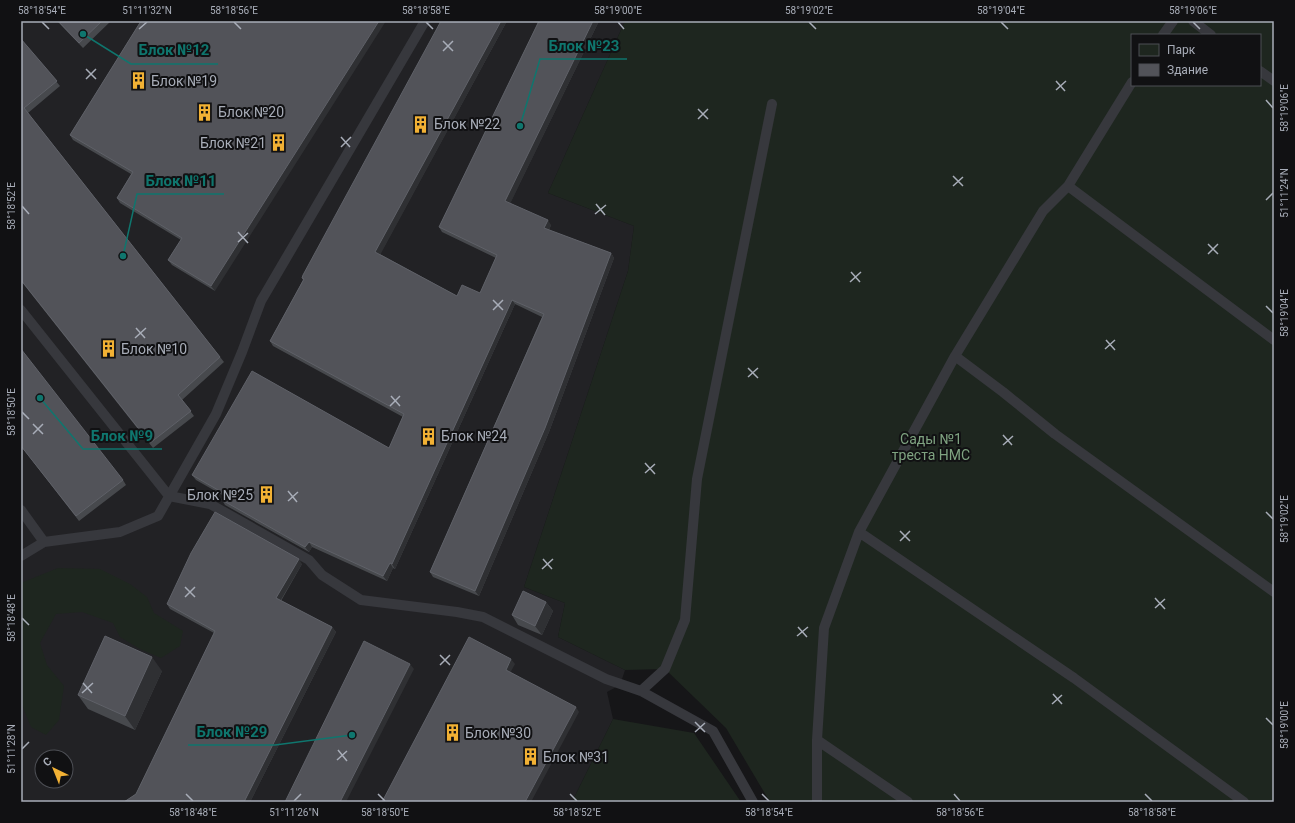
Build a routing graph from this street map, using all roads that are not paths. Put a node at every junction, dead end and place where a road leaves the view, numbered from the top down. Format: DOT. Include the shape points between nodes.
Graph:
graph roads {
  1 [pos="425,21"];
  2 [pos="1173,21"];
  3 [pos="1193,21"];
  4 [pos="1164,34"];
  5 [pos="1210,34"];
  6 [pos="1261,72"];
  7 [pos="1274,81"];
  8 [pos="1131,84"];
  9 [pos="772,104"];
  10 [pos="1068,186"];
  11 [pos="21,310"];
  12 [pos="1274,340"];
  13 [pos="955,356"];
  14 [pos="168,496"];
  15 [pos="21,510"];
  16 [pos="859,532"];
  17 [pos="44,542"];
  18 [pos="21,556"];
  19 [pos="1274,592"];
  20 [pos="641,691"];
  21 [pos="817,740"];
  22 [pos="752,801"];
  23 [pos="817,802"];
  24 [pos="908,802"];
  25 [pos="1244,802"];
  1 -- 14 [label="lane" via="261,301 216,414"];
  2 -- 4 [label="lane"];
  3 -- 5 [label="lane"];
  6 -- 7 [label="lane"];
  8 -- 10 [label="lane"];
  9 -- 20 [label="lane" via="697,479 685,620 665,669"];
  10 -- 12 [label="lane"];
  10 -- 13 [label="lane" via="1043,211"];
  11 -- 14 [label="lane"];
  13 -- 16 [label="lane"];
  13 -- 19 [label="lane" via="1055,434"];
  14 -- 17 [label="lane" via="158,516 120,532"];
  14 -- 20 [label="lane" via="210,504 309,560 322,575 361,600 483,617 606,679"];
  15 -- 17 [label="lane"];
  16 -- 21 [label="lane" via="824,628"];
  16 -- 25 [label="lane" via="1074,678"];
  17 -- 18 [label="lane"];
  20 -- 22 [label="lane" via="713,731"];
  21 -- 23 [label="lane"];
  21 -- 24 [label="lane"];
}
